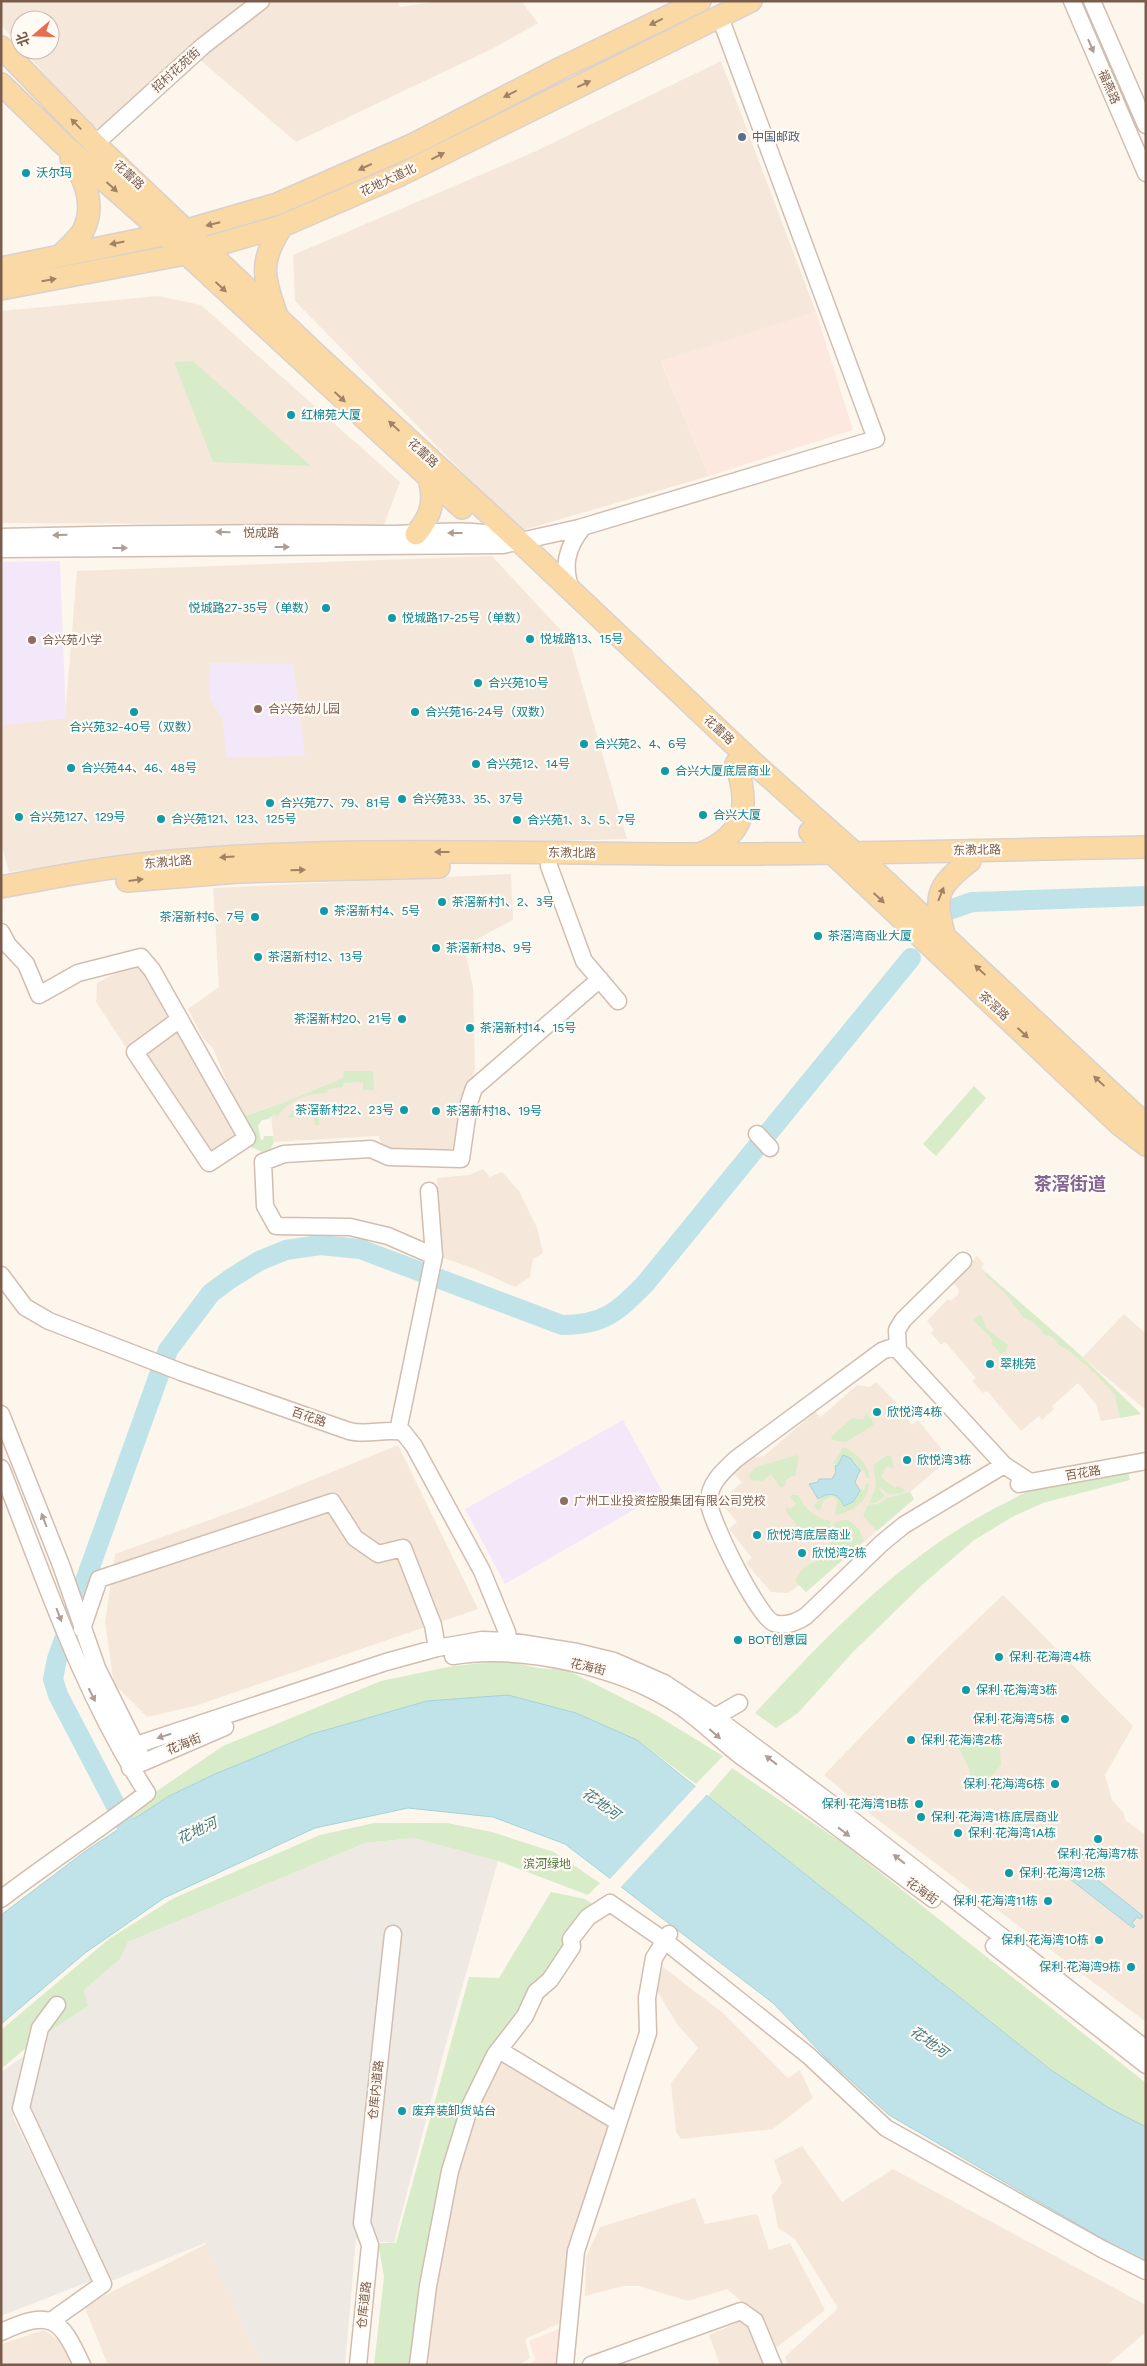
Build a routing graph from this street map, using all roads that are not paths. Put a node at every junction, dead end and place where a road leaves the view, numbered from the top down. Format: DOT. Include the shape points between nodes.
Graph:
graph roads {
  1 [pos="261,1"];
  2 [pos="700,1"];
  3 [pos="751,1"];
  4 [pos="1072,1"];
  5 [pos="1092,1"];
  6 [pos="720,17"];
  7 [pos="1,47"];
  8 [pos="1,84"];
  9 [pos="1146,125"];
  10 [pos="62,143"];
  11 [pos="95,144"];
  12 [pos="1146,173"];
  13 [pos="282,226"];
  14 [pos="187,230"];
  15 [pos="165,234"];
  16 [pos="207,248"];
  17 [pos="62,254"];
  18 [pos="185,254"];
  19 [pos="1,268"];
  20 [pos="1,289"];
  21 [pos="277,316"];
  22 [pos="428,478"];
  23 [pos="583,527"];
  24 [pos="416,534"];
  25 [pos="1,537"];
  26 [pos="505,541"];
  27 [pos="1,549"];
  28 [pos="572,592"];
  29 [pos="736,764"];
  30 [pos="1146,847"];
  31 [pos="700,854"];
  32 [pos="848,858"];
  33 [pos="970,861"];
  34 [pos="1146,861"];
  35 [pos="549,866"];
  36 [pos="1,887"];
  37 [pos="1,900"];
  38 [pos="1,932"];
  39 [pos="945,938"];
  40 [pos="600,979"];
  41 [pos="618,1000"];
  42 [pos="180,1018"];
  43 [pos="1137,1121"];
  44 [pos="757,1134"];
  45 [pos="1146,1145"];
  46 [pos="770,1148"];
  47 [pos="1146,1157"];
  48 [pos="429,1191"];
  49 [pos="433,1259"];
  50 [pos="963,1261"];
  51 [pos="3,1282"];
  52 [pos="898,1350"];
  53 [pos="1,1414"];
  54 [pos="398,1431"];
  55 [pos="1146,1461"];
  56 [pos="1004,1465"];
  57 [pos="1,1468"];
  58 [pos="82,1629"];
  59 [pos="510,1647"];
  60 [pos="438,1648"];
  61 [pos="739,1703"];
  62 [pos="715,1717"];
  63 [pos="128,1748"];
  64 [pos="137,1765"];
  65 [pos="1,1899"];
  66 [pos="393,1934"];
  67 [pos="667,1938"];
  68 [pos="57,2005"];
  69 [pos="1146,2049"];
  70 [pos="499,2050"];
  71 [pos="1146,2065"];
  72 [pos="618,2122"];
  73 [pos="370,2245"];
  74 [pos="1146,2271"];
  75 [pos="51,2321"];
  76 [pos="1,2332"];
  77 [pos="82,2365"];
  78 [pos="358,2365"];
  79 [pos="418,2365"];
  80 [pos="565,2365"];
  81 [pos="591,2365"];
  82 [pos="773,2365"];
  1 -- 11 [label="street, 招村花苑街" via="203,46"];
  2 -- 14 [label="main road, 花地大道北, one-way" via="335,180 258,211"];
  3 -- 6 [label="main road, 花地大道北"];
  4 -- 12 [label="street, 福燕路, one-way"];
  5 -- 9 [label="street, 福燕路"];
  13 -- 6 [label="main road, 花地大道北, one-way" via="398,176"];
  6 -- 23 [label="street" via="876,439"];
  11 -- 7 [label="main road, 花蕾路, one-way"];
  8 -- 10 [label="main road, 花蕾路"];
  10 -- 15 [label="main road, 花蕾路, one-way"];
  10 -- 17 [label="main road" via="82,175 88,195 88,215 83,232"];
  11 -- 14 [label="main road, 花蕾路"];
  13 -- 16 [label="main road, 花地大道北"];
  13 -- 21 [label="main road" via="264,266 266,285"];
  14 -- 15 [label="main road, 花地大道北"];
  14 -- 16 [label="main road, 花蕾路"];
  15 -- 17 [label="main road, 花地大道北, one-way"];
  15 -- 18 [label="main road, 花蕾路"];
  16 -- 18 [label="main road, 花地大道北"];
  16 -- 21 [label="main road, 花蕾路"];
  17 -- 19 [label="main road, 花地大道北"];
  20 -- 18 [label="main road, 花地大道北, one-way"];
  18 -- 22 [label="main road, 花蕾路, one-way"];
  26 -- 21 [label="main road, 花蕾路, one-way"];
  22 -- 24 [label="main road" via="433,492 431,512"];
  22 -- 26 [label="main road, 花蕾路"];
  23 -- 26 [label="street"];
  23 -- 28 [label="street" via="567,557 567,578"];
  24 -- 25 [label="street, 悦成路, one-way" via="216,532"];
  26 -- 24 [label="street, 悦成路, one-way"];
  27 -- 26 [label="street, 悦成路, one-way"];
  26 -- 28 [label="main road, 花蕾路"];
  26 -- 29 [label="main road, 花蕾路"];
  28 -- 32 [label="main road, 花蕾路" via="758,767"];
  29 -- 31 [label="main road" via="744,786 740,817 727,839"];
  29 -- 32 [label="main road, 花蕾路"];
  30 -- 32 [label="main road, 东漖北路"];
  31 -- 32 [label="main road, 东漖北路"];
  31 -- 36 [label="main road, 东漖北路, one-way" via="384,852 222,858 105,869"];
  32 -- 33 [label="main road, 东漖北路"];
  32 -- 35 [label="main road, 东漖北路" via="680,869"];
  32 -- 39 [label="main road, 茶滘路"];
  32 -- 43 [label="main road, 茶滘路, one-way"];
  33 -- 34 [label="main road, 东漖北路"];
  39 -- 33 [label="main road, one-way" via="937,901 948,880"];
  37 -- 35 [label="main road, 东漖北路, one-way" via="79,887 199,874"];
  35 -- 40 [label="street" via="584,961"];
  38 -- 42 [label="street" via="26,964 39,995 78,974 141,957"];
  43 -- 39 [label="main road, 茶滘路, one-way"];
  40 -- 41 [label="street"];
  40 -- 49 [label="street" via="474,1088 461,1159 389,1157 371,1149 284,1154 262,1162 266,1206 276,1226 350,1227 388,1236"];
  42 -- 42 [label="street" via="247,1138 209,1163 135,1052"];
  43 -- 45 [label="main road, 茶滘路"];
  43 -- 47 [label="street" via="1134,1145"];
  44 -- 46 [label="street"];
  48 -- 49 [label="street"];
  49 -- 54 [label="street"];
  50 -- 52 [label="street" via="903,1320 897,1330"];
  51 -- 54 [label="street, 百花路" via="36,1315 154,1361 349,1431"];
  52 -- 56 [label="street"];
  52 -- 56 [label="street" via="882,1351 736,1459 721,1472 712,1487 709,1502 712,1515 734,1563 763,1613 774,1623 799,1620 904,1525"];
  58 -- 53 [label="street, one-way" via="62,1565"];
  54 -- 59 [label="street" via="408,1436 482,1571"];
  55 -- 56 [label="street, 百花路" via="1025,1483"];
  57 -- 63 [label="street, one-way" via="90,1691"];
  58 -- 60 [label="street" via="99,1579 332,1502 355,1538 378,1554 404,1548 433,1625"];
  58 -- 63 [label="street"];
  59 -- 60 [label="street, 花海街" via="482,1640"];
  59 -- 62 [label="street, 花海街" via="577,1652 614,1661 664,1683"];
  59 -- 64 [label="street, 花海街" via="460,1654 374,1675 220,1729"];
  59 -- 71 [label="street, 花海街, one-way" via="611,1672 680,1706"];
  60 -- 63 [label="street, 花海街, one-way" via="386,1662"];
  61 -- 62 [label="street"];
  69 -- 62 [label="street, 花海街, one-way"];
  63 -- 64 [label="street"];
  64 -- 65 [label="street" via="147,1793"];
  66 -- 73 [label="street, 仓库内道路" via="362,2223"];
  67 -- 70 [label="street" via="610,1902 588,1917 550,1980 536,1992 525,2016"];
  67 -- 72 [label="street" via="654,1958 647,1998 648,2033"];
  67 -- 74 [label="street" via="809,2056 886,2128"];
  68 -- 75 [label="street" via="40,2028 20,2108 103,2284"];
  70 -- 72 [label="street"];
  70 -- 79 [label="street" via="470,2106 450,2171 428,2286"];
  72 -- 80 [label="street" via="576,2252"];
  73 -- 78 [label="street, 仓库道路"];
  75 -- 76 [label="street" via="40,2318 25,2321"];
  75 -- 77 [label="street" via="64,2330"];
  81 -- 82 [label="street" via="741,2311 755,2321"];
}
